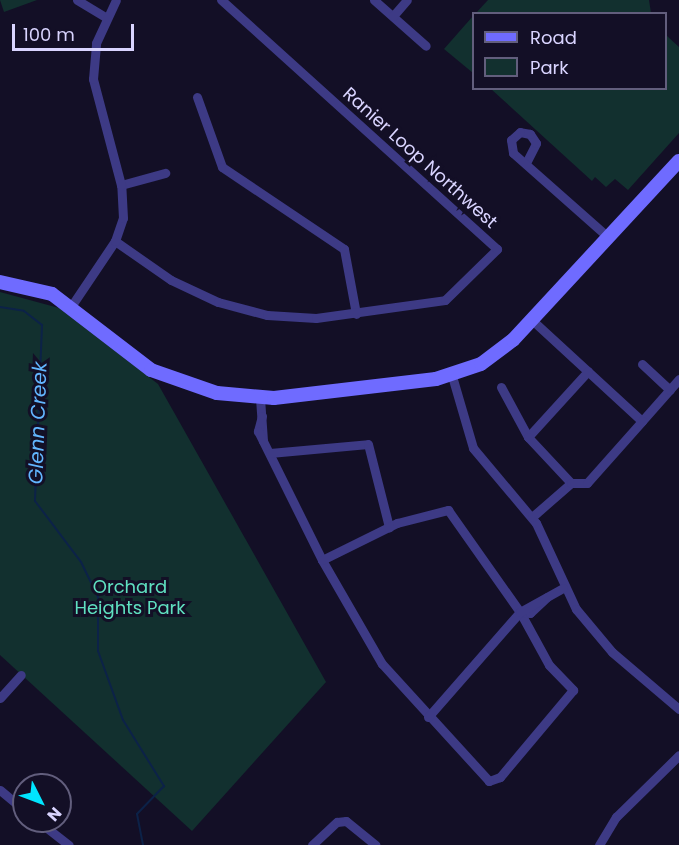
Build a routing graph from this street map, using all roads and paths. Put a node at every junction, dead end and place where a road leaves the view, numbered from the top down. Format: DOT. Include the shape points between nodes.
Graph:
graph roads {
  1 [pos="77,0"];
  2 [pos="116,0"];
  3 [pos="221,0"];
  4 [pos="374,0"];
  5 [pos="407,0"];
  6 [pos="393,16"];
  7 [pos="105,17"];
  8 [pos="426,46"];
  9 [pos="197,97"];
  10 [pos="527,161"];
  11 [pos="679,161"];
  12 [pos="165,173"];
  13 [pos="121,185"];
  14 [pos="608,237"];
  15 [pos="115,241"];
  16 [pos="0,282"];
  17 [pos="72,305"];
  18 [pos="356,314"];
  19 [pos="532,321"];
  20 [pos="642,364"];
  21 [pos="588,371"];
  22 [pos="452,376"];
  23 [pos="679,379"];
  24 [pos="501,387"];
  25 [pos="670,390"];
  26 [pos="260,398"];
  27 [pos="642,421"];
  28 [pos="528,437"];
  29 [pos="270,453"];
  30 [pos="571,483"];
  31 [pos="532,517"];
  32 [pos="388,527"];
  33 [pos="322,561"];
  34 [pos="563,588"];
  35 [pos="520,612"];
  36 [pos="21,675"];
  37 [pos="0,698"];
  38 [pos="679,709"];
  39 [pos="428,717"];
  40 [pos="679,755"];
  41 [pos="0,790"];
  42 [pos="12,800"];
  43 [pos="54,833"];
  44 [pos="69,845"];
  45 [pos="312,845"];
  46 [pos="376,845"];
  47 [pos="599,845"];
  1 -- 7 [label="street"];
  2 -- 7 [label="street"];
  3 -- 18 [label="street, Ranier Loop Northwest" via="497,249 445,300"];
  4 -- 6 [label="street"];
  5 -- 6 [label="street"];
  6 -- 8 [label="street"];
  7 -- 13 [label="street" via="93,79"];
  9 -- 18 [label="street" via="222,166 344,249"];
  10 -- 14 [label="street"];
  11 -- 14 [label="main road"];
  12 -- 13 [label="street"];
  13 -- 15 [label="street" via="123,218"];
  14 -- 19 [label="main road"];
  15 -- 17 [label="street"];
  15 -- 18 [label="street, Ranier Loop Northwest" via="171,280 218,303 287,317"];
  16 -- 17 [label="main road" via="35,287"];
  17 -- 26 [label="main road" via="151,370 192,387"];
  19 -- 21 [label="street"];
  19 -- 22 [label="main road" via="491,358"];
  20 -- 25 [label="street"];
  21 -- 27 [label="street"];
  21 -- 28 [label="street"];
  22 -- 26 [label="main road"];
  22 -- 31 [label="street" via="457,409 478,458"];
  23 -- 25 [label="street"];
  24 -- 28 [label="street"];
  25 -- 27 [label="street"];
  26 -- 29 [label="street" via="263,441"];
  27 -- 30 [label="street" via="586,483"];
  28 -- 30 [label="street"];
  29 -- 32 [label="street" via="368,444"];
  29 -- 33 [label="street"];
  30 -- 31 [label="street"];
  31 -- 34 [label="street"];
  32 -- 33 [label="street"];
  32 -- 35 [label="street" via="454,513"];
  33 -- 39 [label="street" via="382,664"];
  34 -- 35 [label="street"];
  34 -- 38 [label="street" via="593,633"];
  35 -- 39 [label="street"];
  35 -- 39 [label="street" via="549,665 573,690 568,700 494,780 480,776"];
  36 -- 37 [label="street"];
  40 -- 47 [label="street" via="616,816"];
  41 -- 42 [label="street"];
  43 -- 44 [label="street"];
  45 -- 46 [label="street" via="337,822 346,821"];
}
